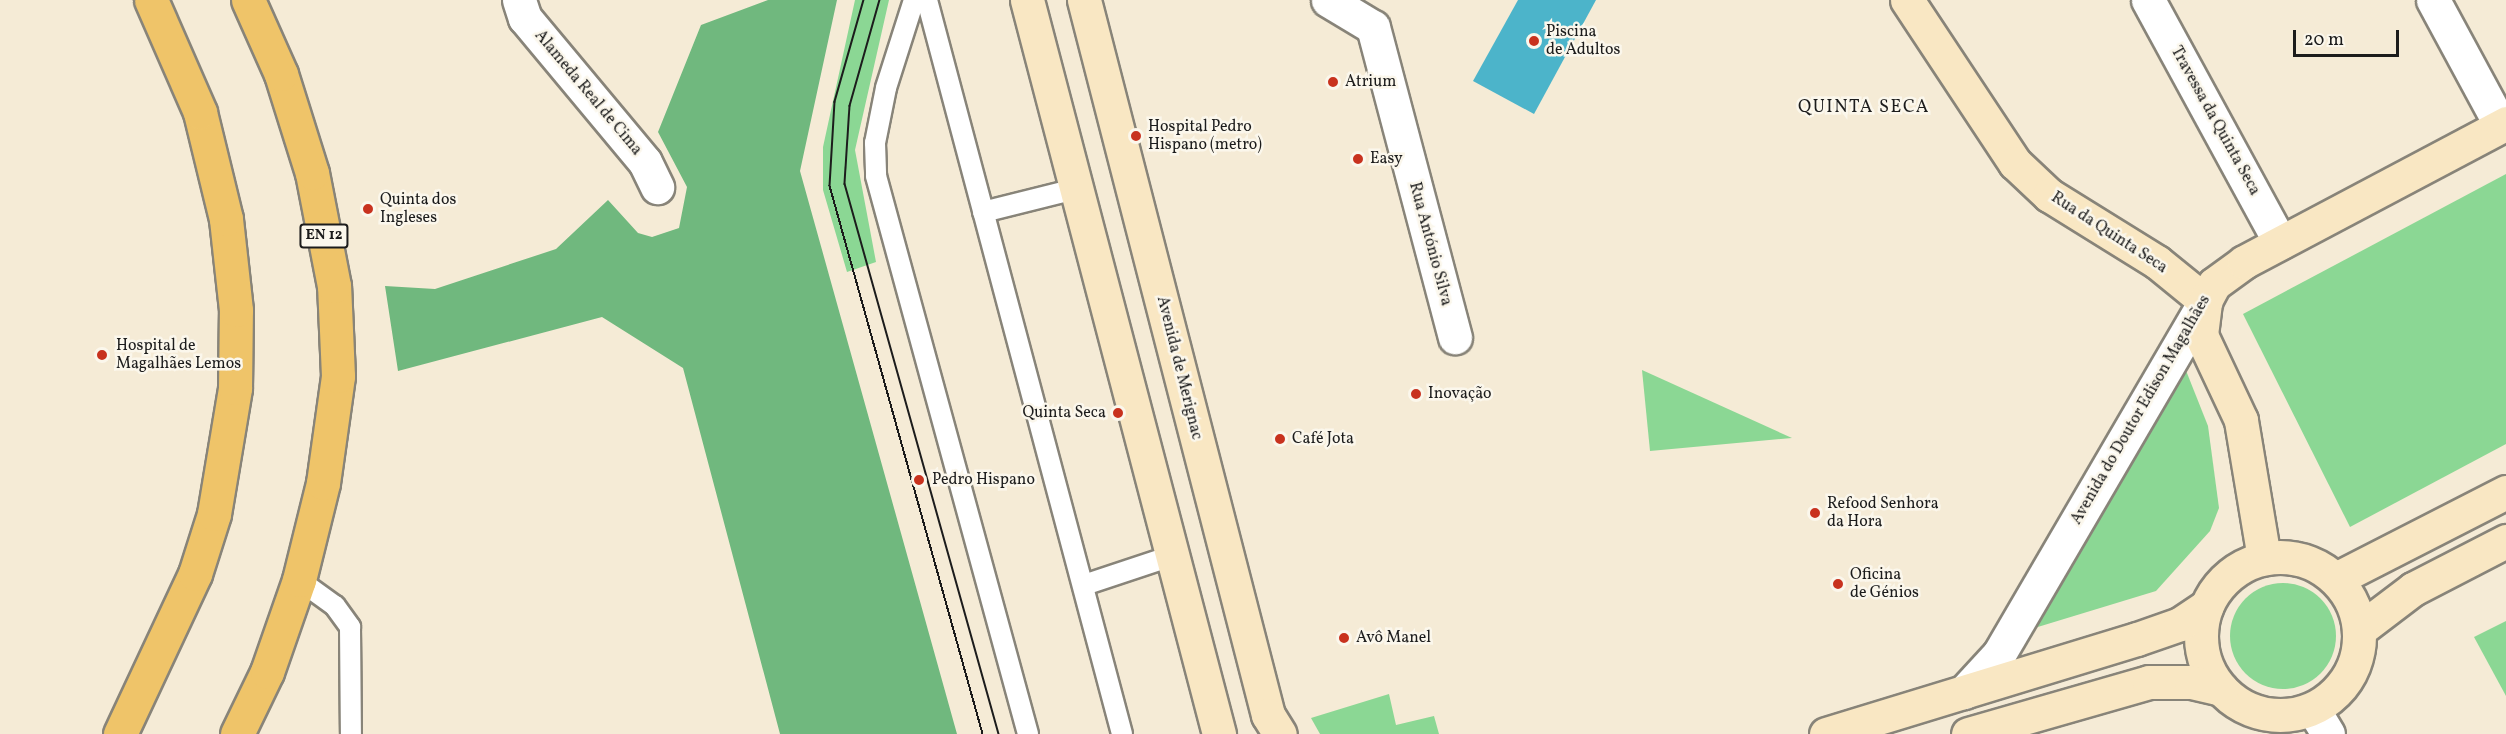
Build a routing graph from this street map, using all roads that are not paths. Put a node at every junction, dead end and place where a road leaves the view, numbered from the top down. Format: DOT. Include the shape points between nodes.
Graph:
graph roads {
  1 [pos="151,0"];
  2 [pos="248,0"];
  3 [pos="519,0"];
  4 [pos="914,0"];
  5 [pos="927,0"];
  6 [pos="1027,0"];
  7 [pos="1084,0"];
  8 [pos="1328,0"];
  9 [pos="1907,0"];
  10 [pos="2148,0"];
  11 [pos="2433,0"];
  12 [pos="2504,125"];
  13 [pos="657,187"];
  14 [pos="1075,189"];
  15 [pos="983,212"];
  16 [pos="2280,242"];
  17 [pos="2205,301"];
  18 [pos="1455,337"];
  19 [pos="2506,492"];
  20 [pos="2506,541"];
  21 [pos="1171,556"];
  22 [pos="2264,558"];
  23 [pos="2336,579"];
  24 [pos="299,580"];
  25 [pos="1084,585"];
  26 [pos="2207,606"];
  27 [pos="2359,630"];
  28 [pos="2221,689"];
  29 [pos="1964,692"];
  30 [pos="2320,721"];
  31 [pos="1847,731"];
  32 [pos="120,734"];
  33 [pos="237,734"];
  34 [pos="351,734"];
  35 [pos="1028,734"];
  36 [pos="1122,734"];
  37 [pos="1219,734"];
  38 [pos="1280,734"];
  39 [pos="1968,734"];
  1 -- 32 [label="main road" via="200,112 226,219 236,310 235,388 214,514 195,574"];
  2 -- 24 [label="main road, EN 12" via="281,74 312,173 334,286 338,376 323,483"];
  3 -- 13 [label="street, Alameda Real de Cima" via="525,18 645,162"];
  4 -- 35 [label="lane" via="886,88 875,143 876,176"];
  5 -- 15 [label="lane"];
  6 -- 14 [label="street"];
  7 -- 38 [label="street, Avenida de Merignac" via="1268,715"];
  8 -- 18 [label="street, Rua António Silva" via="1372,27"];
  9 -- 17 [label="street, Rua da Quinta Seca" via="2014,163 2049,195 2157,262"];
  10 -- 16 [label="street, Travessa da Quinta Seca"];
  11 -- 12 [label="street"];
  12 -- 16 [label="street, Avenida do Doutor Edison Magalhães"];
  14 -- 15 [label="lane"];
  14 -- 21 [label="street"];
  15 -- 25 [label="lane"];
  16 -- 17 [label="street, Avenida do Doutor Edison Magalhães" via="2230,271"];
  17 -- 22 [label="street" via="2201,335 2241,420"];
  17 -- 29 [label="street, Avenida do Doutor Edison Magalhães" via="1999,654"];
  19 -- 23 [label="street"];
  20 -- 27 [label="street" via="2413,589"];
  21 -- 25 [label="lane"];
  21 -- 37 [label="street"];
  22 -- 23 [label="street, Avenida do Doutor Edison Magalhães" via="2309,562"];
  22 -- 26 [label="street, Avenida do Doutor Edison Magalhães" via="2238,568"];
  23 -- 27 [label="street, Avenida do Doutor Edison Magalhães" via="2352,603"];
  24 -- 33 [label="main road, EN 12" via="267,672"];
  24 -- 34 [label="lane" via="335,606 350,627"];
  25 -- 36 [label="lane"];
  26 -- 28 [label="street" via="2202,649"];
  26 -- 29 [label="street, Avenida do Doutor Edison Magalhães" via="2180,624"];
  27 -- 30 [label="street, Avenida do Doutor Edison Magalhães" via="2349,676"];
  28 -- 30 [label="street, Avenida do Doutor Edison Magalhães" via="2263,714"];
  28 -- 39 [label="street, Avenida do Doutor Edison Magalhães" via="2191,682 2149,682"];
  29 -- 31 [label="street, Avenida do Doutor Edison Magalhães"];
}
